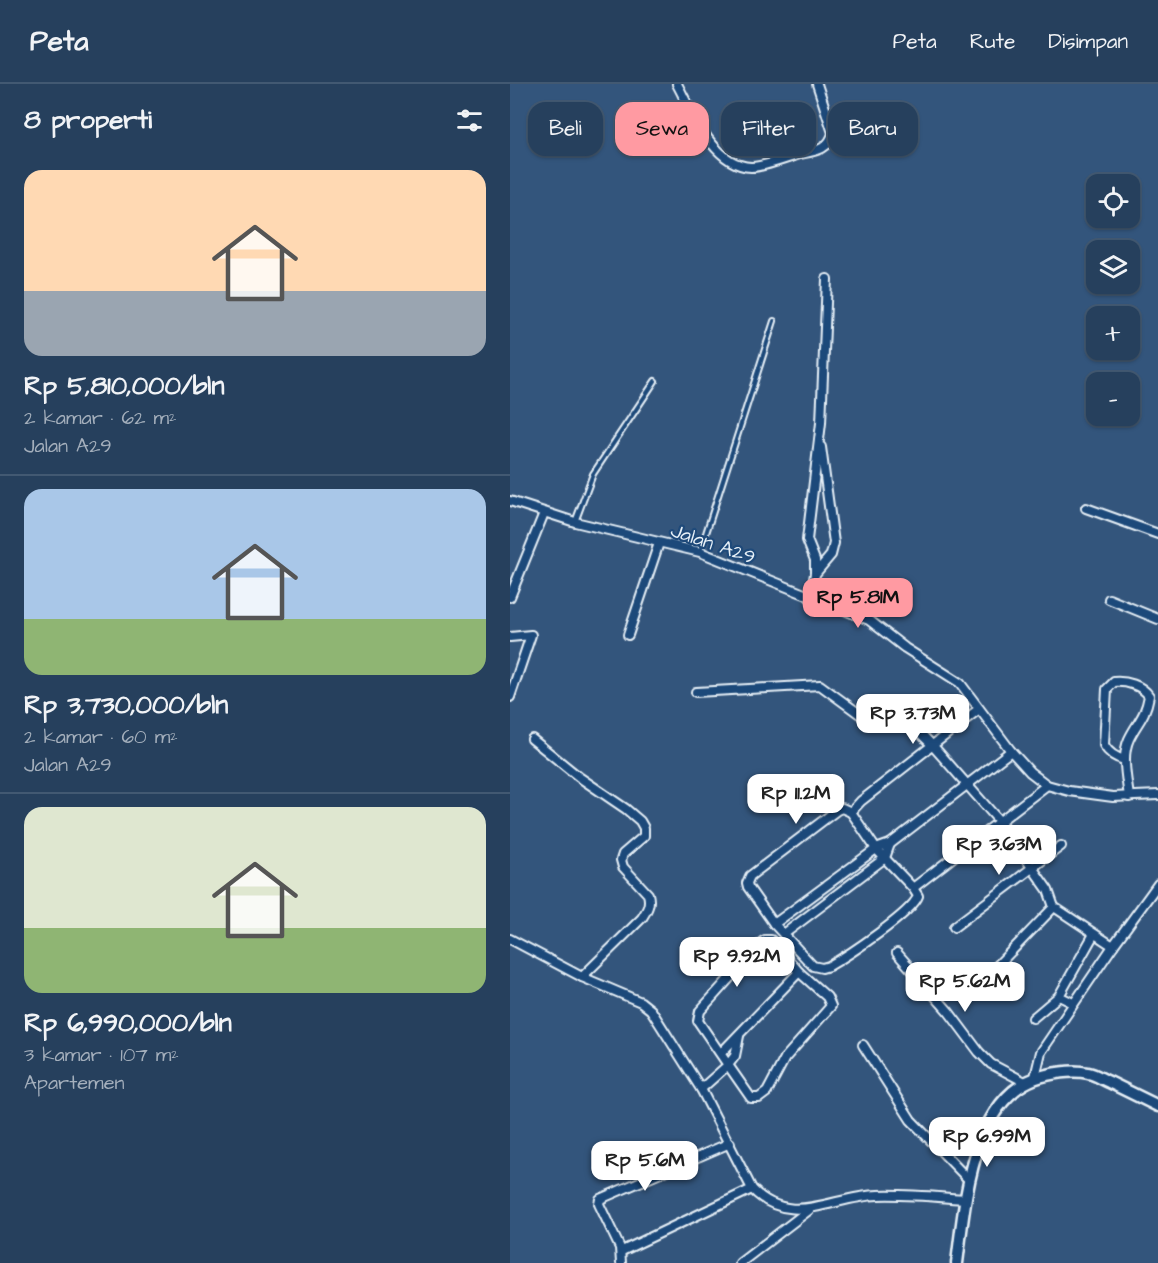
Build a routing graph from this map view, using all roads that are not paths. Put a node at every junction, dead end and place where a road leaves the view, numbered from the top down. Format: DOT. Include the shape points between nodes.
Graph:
graph roads {
  1 [pos="676,84"];
  2 [pos="817,84"];
  3 [pos="828,279"];
  4 [pos="774,321"];
  5 [pos="655,381"];
  6 [pos="819,437"];
  7 [pos="510,501"];
  8 [pos="1086,508"];
  9 [pos="544,513"];
  10 [pos="575,522"];
  11 [pos="1158,534"];
  12 [pos="659,543"];
  13 [pos="700,552"];
  14 [pos="815,574"];
  15 [pos="510,597"];
  16 [pos="810,598"];
  17 [pos="1109,598"];
  18 [pos="1158,619"];
  19 [pos="628,635"];
  20 [pos="510,637"];
  21 [pos="696,692"];
  22 [pos="510,697"];
  23 [pos="979,709"];
  24 [pos="532,739"];
  25 [pos="933,746"];
  26 [pos="1011,751"];
  27 [pos="1125,760"];
  28 [pos="966,785"];
  29 [pos="1047,785"];
  30 [pos="1158,795"];
  31 [pos="1129,797"];
  32 [pos="851,812"];
  33 [pos="1000,822"];
  34 [pos="890,844"];
  35 [pos="1061,846"];
  36 [pos="876,849"];
  37 [pos="885,858"];
  38 [pos="1031,868"];
  39 [pos="1158,884"];
  40 [pos="913,888"];
  41 [pos="1054,908"];
  42 [pos="774,924"];
  43 [pos="954,927"];
  44 [pos="784,934"];
  45 [pos="1094,934"];
  46 [pos="510,939"];
  47 [pos="1113,945"];
  48 [pos="897,953"];
  49 [pos="995,968"];
  50 [pos="799,972"];
  51 [pos="582,976"];
  52 [pos="1059,996"];
  53 [pos="1073,1003"];
  54 [pos="1033,1018"];
  55 [pos="740,1035"];
  56 [pos="862,1045"];
  57 [pos="721,1053"];
  58 [pos="728,1065"];
  59 [pos="1030,1079"];
  60 [pos="701,1089"];
  61 [pos="1158,1106"];
  62 [pos="730,1143"];
  63 [pos="969,1180"];
  64 [pos="752,1190"];
  65 [pos="965,1198"];
  66 [pos="810,1209"];
  67 [pos="622,1251"];
  68 [pos="621,1263"];
  69 [pos="740,1263"];
  70 [pos="957,1263"];
  1 -- 2 [label="street" via="708,139 724,157 752,167 820,149 831,141"];
  3 -- 6 [label="street"];
  4 -- 13 [label="lane"];
  5 -- 10 [label="lane" via="593,474"];
  6 -- 14 [label="street" via="807,540 815,560"];
  6 -- 14 [label="street" via="834,543 831,555"];
  7 -- 9 [label="street, Jalan A29"];
  8 -- 11 [label="street"];
  9 -- 10 [label="street, Jalan A29"];
  9 -- 15 [label="street"];
  10 -- 12 [label="street, Jalan A29"];
  12 -- 13 [label="street, Jalan A29"];
  12 -- 19 [label="street"];
  13 -- 16 [label="street, Jalan A29"];
  14 -- 16 [label="street"];
  16 -- 23 [label="street, Jalan A29" via="869,620 960,683"];
  17 -- 18 [label="street"];
  20 -- 22 [label="street" via="531,635"];
  21 -- 25 [label="street" via="820,685 865,718 914,728"];
  23 -- 25 [label="street"];
  23 -- 26 [label="street, Jalan A29"];
  24 -- 51 [label="street" via="626,809 644,828 644,836 621,860 648,894 648,908"];
  25 -- 28 [label="street"];
  25 -- 32 [label="street"];
  26 -- 28 [label="street"];
  26 -- 29 [label="street, Jalan A29"];
  27 -- 27 [label="street" via="1128,741 1146,711 1149,696 1137,686 1114,682 1107,689 1104,745 1116,758"];
  27 -- 31 [label="street"];
  28 -- 33 [label="street"];
  28 -- 34 [label="street"];
  29 -- 31 [label="street, Jalan A29"];
  29 -- 33 [label="street"];
  30 -- 31 [label="street, Jalan A29"];
  32 -- 36 [label="street"];
  32 -- 42 [label="street" via="837,810 747,880"];
  33 -- 38 [label="street"];
  33 -- 40 [label="street"];
  34 -- 36 [label="street"];
  34 -- 37 [label="street"];
  35 -- 38 [label="street"];
  36 -- 37 [label="street"];
  36 -- 42 [label="street"];
  37 -- 40 [label="street"];
  37 -- 44 [label="street"];
  38 -- 41 [label="street" via="1048,890"];
  38 -- 43 [label="street"];
  39 -- 47 [label="street"];
  40 -- 44 [label="street" via="918,896 913,905 829,966 813,966"];
  41 -- 45 [label="street"];
  41 -- 49 [label="street"];
  42 -- 44 [label="street"];
  45 -- 47 [label="street"];
  45 -- 52 [label="street"];
  46 -- 51 [label="street"];
  47 -- 53 [label="street"];
  48 -- 59 [label="street" via="991,1064"];
  50 -- 55 [label="street"];
  50 -- 57 [label="street" via="771,940 762,942 700,1011 698,1017"];
  50 -- 58 [label="street" via="827,997 831,1006 785,1058 767,1092 755,1100 751,1098"];
  51 -- 60 [label="street" via="651,1010"];
  52 -- 53 [label="street"];
  52 -- 54 [label="street"];
  53 -- 59 [label="street" via="1041,1052"];
  55 -- 57 [label="street"];
  55 -- 58 [label="street" via="735,1056"];
  56 -- 63 [label="street" via="911,1120"];
  57 -- 58 [label="street"];
  58 -- 60 [label="street"];
  59 -- 61 [label="street" via="1061,1072 1089,1073"];
  59 -- 63 [label="street" via="998,1106 981,1138"];
  60 -- 62 [label="street"];
  62 -- 64 [label="street"];
  62 -- 67 [label="street" via="600,1198 599,1204"];
  63 -- 65 [label="street"];
  64 -- 66 [label="street" via="773,1205"];
  64 -- 67 [label="street"];
  65 -- 66 [label="street" via="876,1195"];
  65 -- 70 [label="street"];
  66 -- 69 [label="street"];
  67 -- 68 [label="street"];
}
